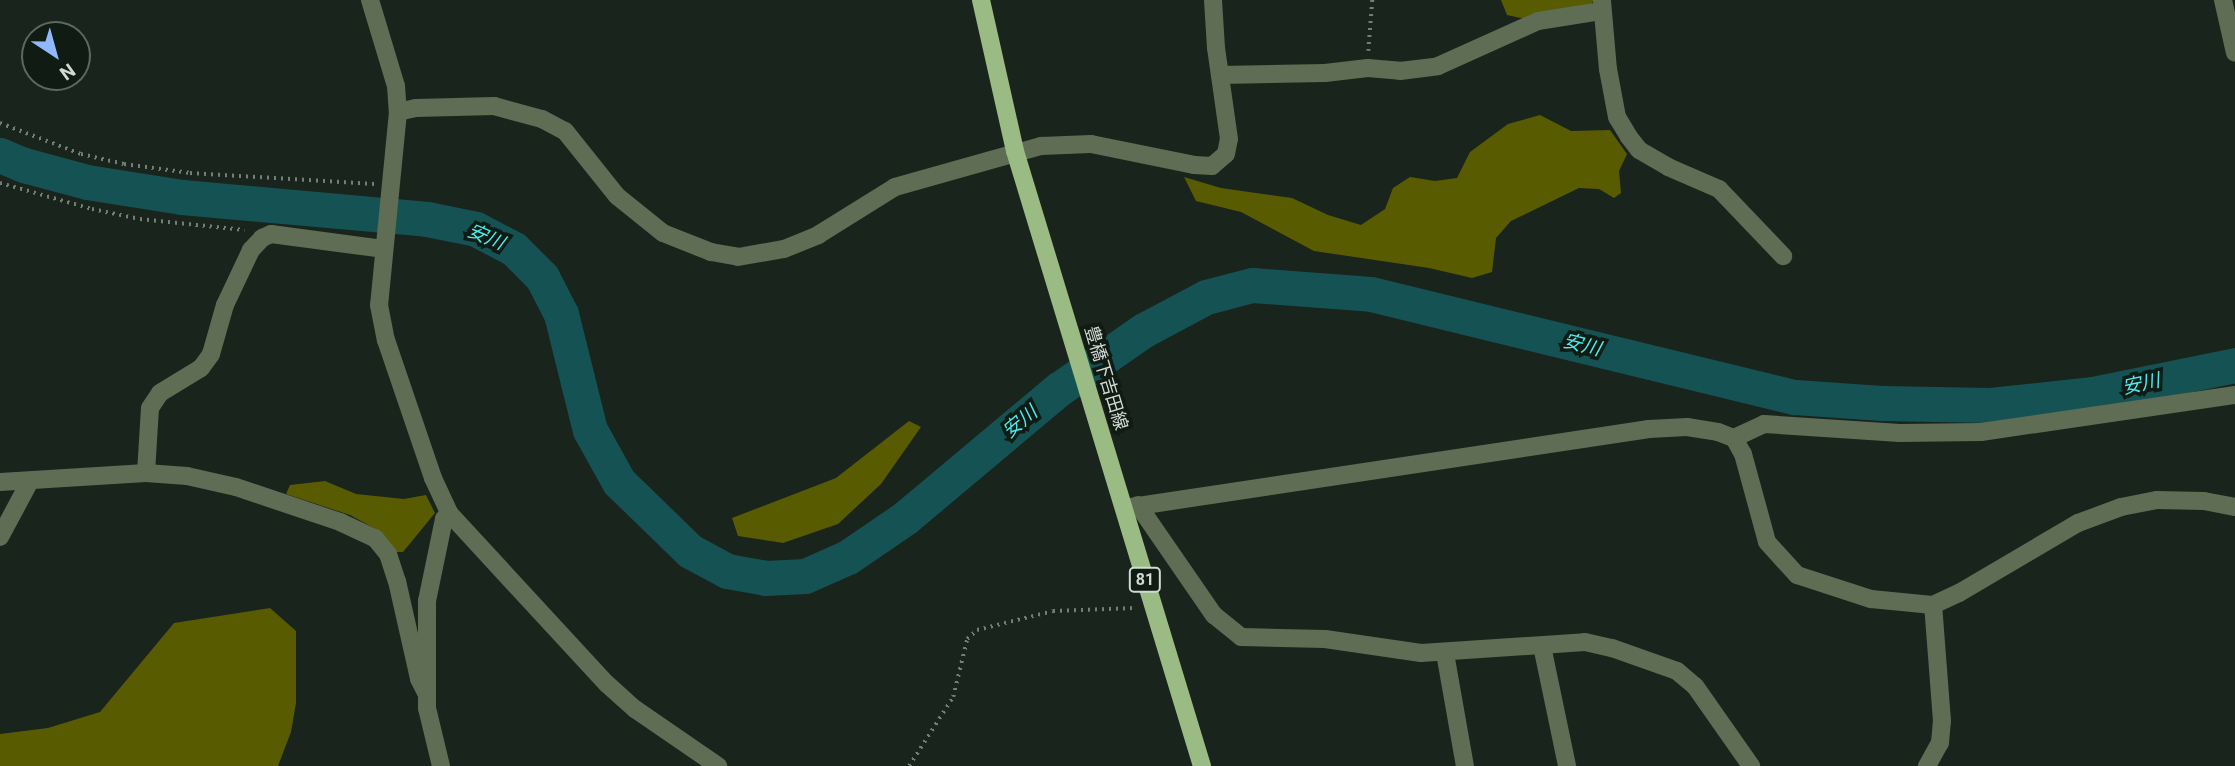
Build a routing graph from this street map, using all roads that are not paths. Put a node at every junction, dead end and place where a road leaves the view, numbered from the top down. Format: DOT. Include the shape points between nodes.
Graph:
graph roads {
  1 [pos="370,0"];
  2 [pos="981,0"];
  3 [pos="1213,0"];
  4 [pos="2223,0"];
  5 [pos="1602,6"];
  6 [pos="2235,53"];
  7 [pos="1220,75"];
  8 [pos="398,112"];
  9 [pos="1015,151"];
  10 [pos="384,242"];
  11 [pos="1783,256"];
  12 [pos="2235,395"];
  13 [pos="1734,439"];
  14 [pos="146,473"];
  15 [pos="30,481"];
  16 [pos="0,482"];
  17 [pos="1132,507"];
  18 [pos="2235,507"];
  19 [pos="449,513"];
  20 [pos="0,537"];
  21 [pos="1933,605"];
  22 [pos="1542,646"];
  23 [pos="1445,653"];
  24 [pos="426,693"];
  25 [pos="441,766"];
  26 [pos="718,766"];
  27 [pos="1202,766"];
  28 [pos="1465,766"];
  29 [pos="1567,766"];
  30 [pos="1751,766"];
  31 [pos="1927,766"];
  1 -- 8 [label="street" via="396,86"];
  2 -- 9 [label="main road, 豊橋下吉田線 / 81"];
  3 -- 7 [label="street"];
  4 -- 6 [label="street"];
  5 -- 7 [label="street" via="1538,20 1437,66"];
  5 -- 11 [label="street" via="1617,117 1629,137 1639,150 1668,167 1719,189"];
  7 -- 9 [label="street" via="1230,139 1226,154 1212,166 1091,144"];
  8 -- 9 [label="street" via="494,106 542,119 565,131 617,196 663,233 738,257 784,249 818,235 895,187"];
  8 -- 10 [label="street"];
  9 -- 17 [label="main road, 豊橋下吉田線 / 81" via="1088,394"];
  10 -- 14 [label="street" via="271,234 262,238 251,250 225,305 211,354 201,368 160,393 150,408"];
  10 -- 19 [label="street" via="379,305 386,340"];
  12 -- 13 [label="street" via="1981,432 1900,433 1763,424"];
  13 -- 17 [label="street" via="1686,427 1649,429"];
  13 -- 21 [label="street" via="1743,454 1767,542 1797,575 1871,599"];
  14 -- 15 [label="street"];
  14 -- 24 [label="street" via="236,487 375,538 388,554 397,581"];
  15 -- 16 [label="street"];
  15 -- 20 [label="street"];
  17 -- 23 [label="street" via="1214,615 1241,637 1325,639"];
  17 -- 27 [label="main road, 豊橋下吉田線 / 81" via="1152,604"];
  18 -- 21 [label="street" via="2157,500 2121,507 2078,523"];
  19 -- 24 [label="street" via="443,519 427,601"];
  19 -- 26 [label="street" via="607,684"];
  21 -- 31 [label="street" via="1942,721 1940,743"];
  22 -- 23 [label="street"];
  22 -- 29 [label="street"];
  22 -- 30 [label="street" via="1585,642 1676,671 1695,686"];
  23 -- 28 [label="street"];
  24 -- 25 [label="street"];
}
